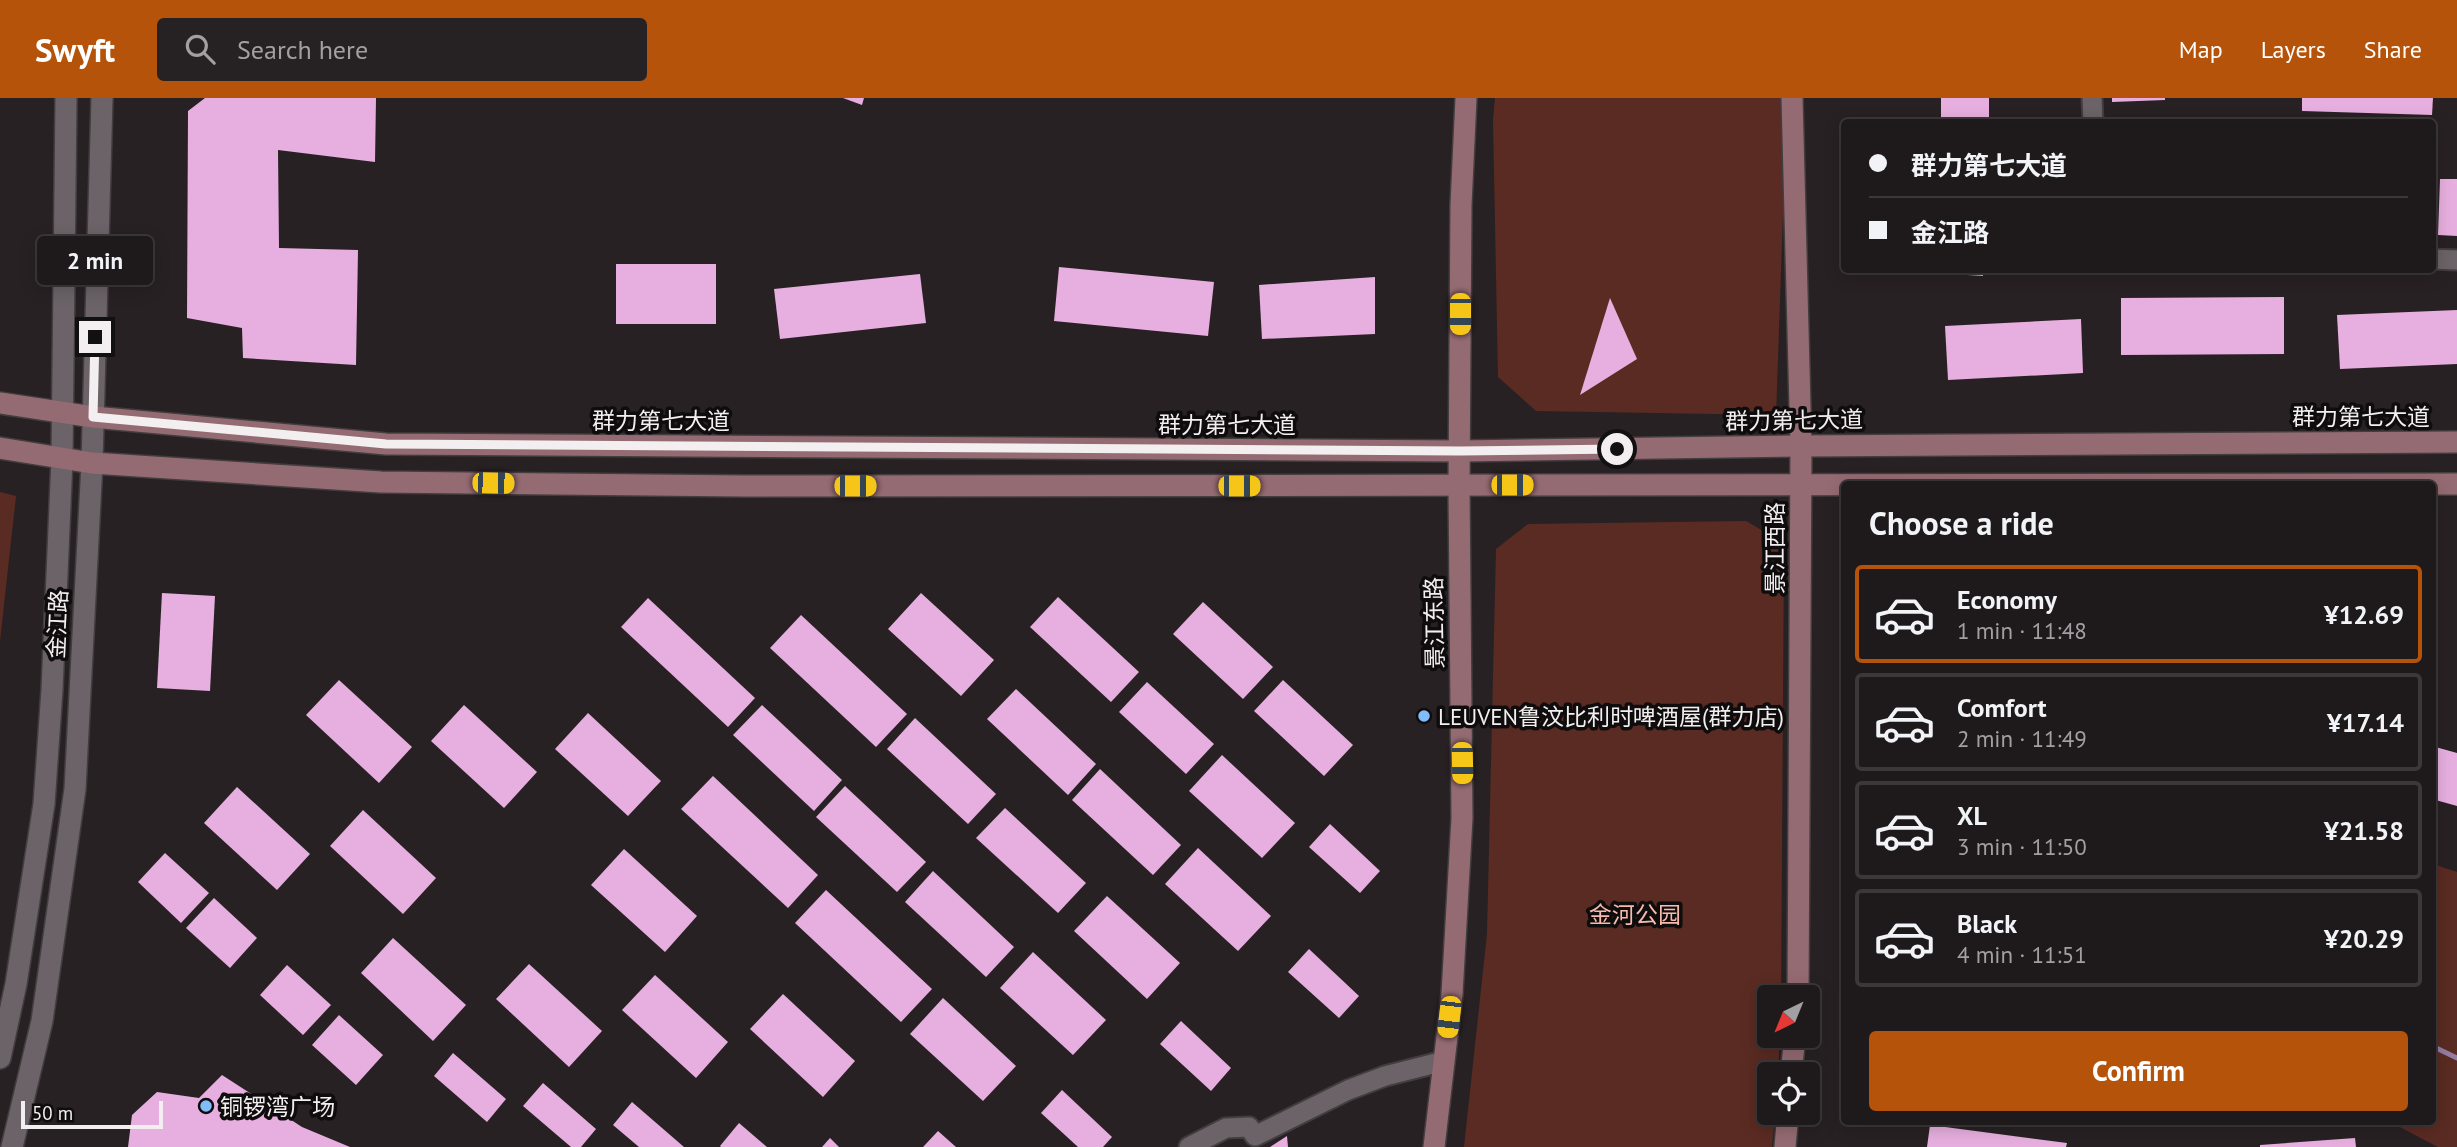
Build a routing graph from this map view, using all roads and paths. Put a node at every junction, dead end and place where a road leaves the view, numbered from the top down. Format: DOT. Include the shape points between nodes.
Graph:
graph roads {
  1 [pos="66,98"];
  2 [pos="102,98"];
  3 [pos="1466,98"];
  4 [pos="1792,98"];
  5 [pos="2092,98"];
  6 [pos="2093,119"];
  7 [pos="2436,259"];
  8 [pos="2457,260"];
  9 [pos="0,402"];
  10 [pos="61,413"];
  11 [pos="93,417"];
  12 [pos="2457,442"];
  13 [pos="1801,446"];
  14 [pos="0,447"];
  15 [pos="1460,451"];
  16 [pos="62,459"];
  17 [pos="92,463"];
  18 [pos="1800,484"];
  19 [pos="1841,484"];
  20 [pos="2436,484"];
  21 [pos="2457,484"];
  22 [pos="1459,486"];
  23 [pos="1798,985"];
  24 [pos="0,1058"];
  25 [pos="1444,1061"];
  26 [pos="1787,1125"];
  27 [pos="12,1147"];
  28 [pos="1189,1147"];
  29 [pos="1434,1147"];
  30 [pos="1785,1147"];
  1 -- 10 [label="street, 金江路"];
  2 -- 11 [label="street, 金江路"];
  3 -- 15 [label="main road, 景江东路"];
  4 -- 13 [label="main road, 景江西路"];
  5 -- 6 [label="street"];
  7 -- 8 [label="street"];
  9 -- 10 [label="main road, 群力第七大道"];
  10 -- 11 [label="main road, 群力第七大道"];
  10 -- 16 [label="street, 金江路"];
  11 -- 15 [label="main road, 群力第七大道" via="386,444"];
  11 -- 17 [label="street, 金江路"];
  12 -- 13 [label="main road, 群力第七大道"];
  13 -- 15 [label="main road, 群力第七大道"];
  13 -- 18 [label="main road, 景江西路"];
  14 -- 16 [label="main road"];
  15 -- 22 [label="main road, 景江东路"];
  16 -- 17 [label="main road"];
  16 -- 24 [label="street, 金江路" via="44,804"];
  17 -- 22 [label="main road" via="381,482"];
  17 -- 27 [label="street, 金江路" via="75,789 42,1021"];
  18 -- 19 [label="main road"];
  18 -- 22 [label="main road"];
  18 -- 23 [label="main road, 景江西路"];
  20 -- 21 [label="main road"];
  22 -- 25 [label="main road, 景江东路" via="1462,818"];
  25 -- 28 [label="street" via="1348,1090 1255,1136 1249,1127 1226,1128"];
  25 -- 29 [label="main road, 景江东路"];
  26 -- 30 [label="main road"];
}
